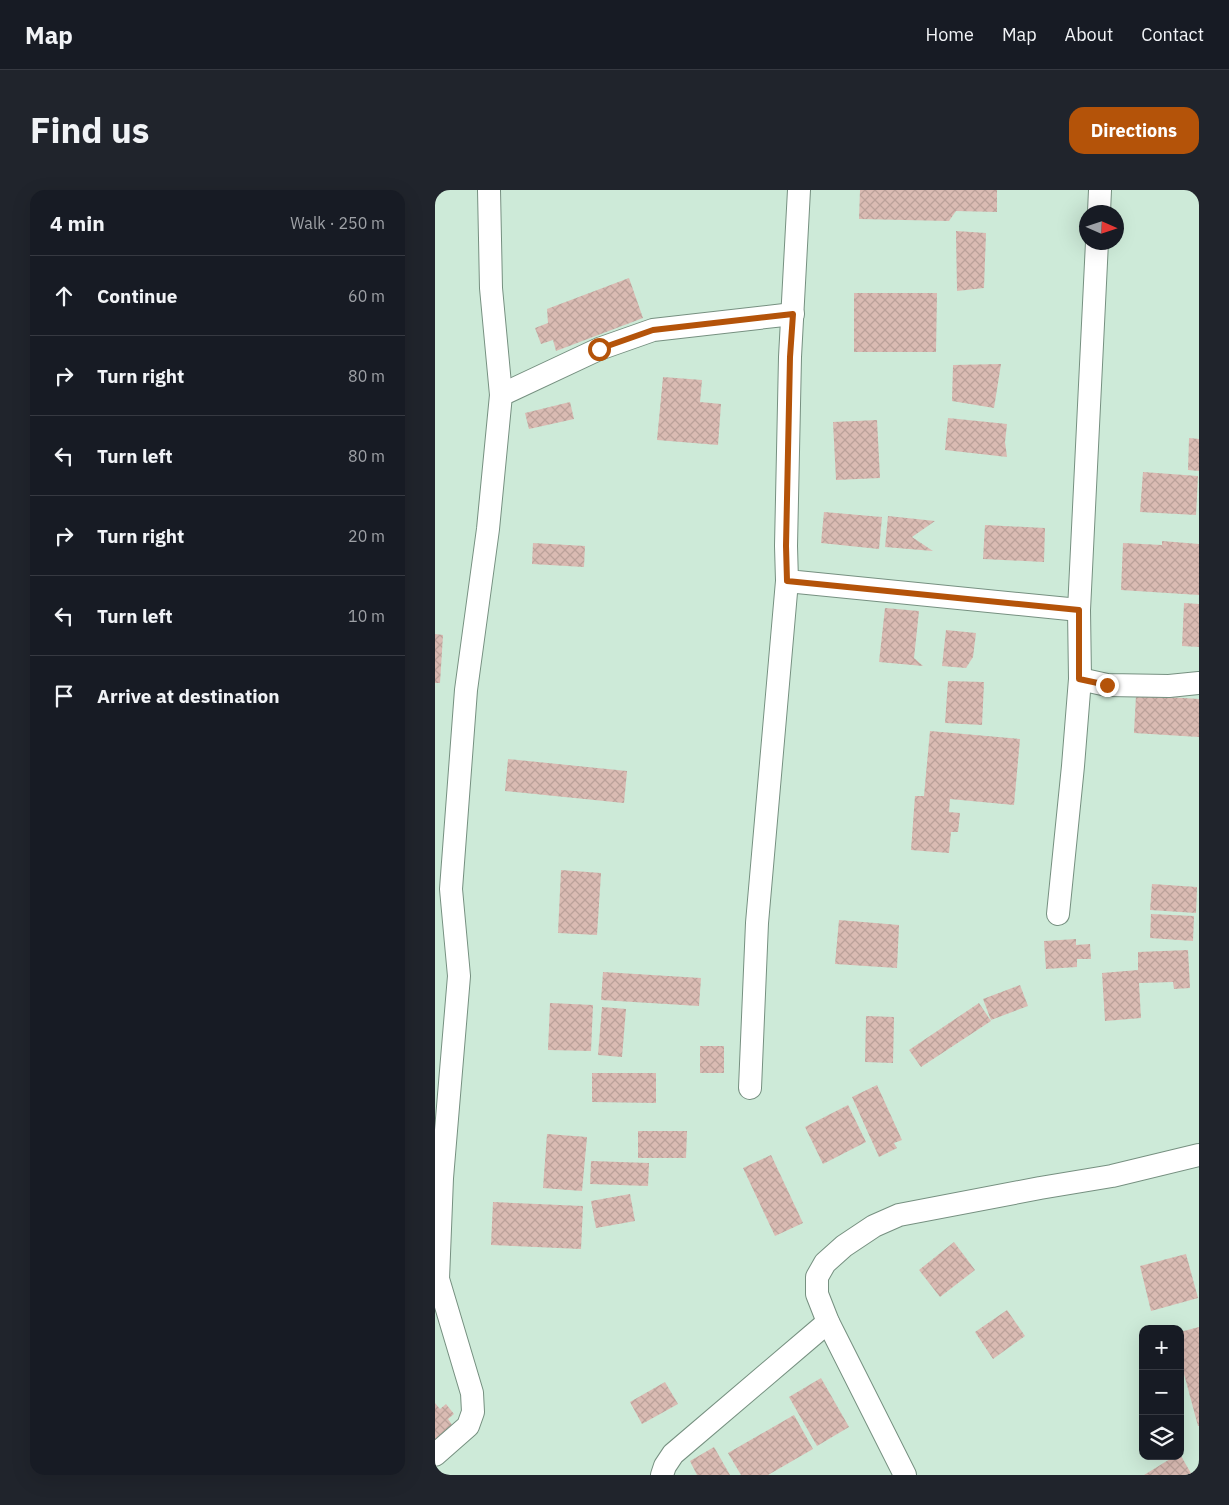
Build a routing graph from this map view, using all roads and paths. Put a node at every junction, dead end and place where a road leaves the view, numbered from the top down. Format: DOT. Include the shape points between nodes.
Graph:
graph roads {
  1 [pos="489,190"];
  2 [pos="799,190"];
  3 [pos="1100,190"];
  4 [pos="1099,205"];
  5 [pos="1097,250"];
  6 [pos="793,314"];
  7 [pos="501,395"];
  8 [pos="787,581"];
  9 [pos="1079,610"];
  10 [pos="1079,679"];
  11 [pos="1199,683"];
  12 [pos="1058,914"];
  13 [pos="750,1088"];
  14 [pos="1199,1155"];
  15 [pos="828,1322"];
  16 [pos="435,1455"];
  17 [pos="662,1475"];
  18 [pos="905,1475"];
  1 -- 7 [label="street" via="491,288"];
  2 -- 6 [label="street"];
  3 -- 4 [label="street"];
  5 -- 9 [label="street"];
  6 -- 7 [label="street" via="653,330 599,349"];
  6 -- 8 [label="street"];
  7 -- 16 [label="street" via="488,529 466,690 451,889 459,976 442,1178 438,1279 472,1393 473,1412 468,1426"];
  8 -- 9 [label="street"];
  8 -- 13 [label="street" via="757,923"];
  9 -- 10 [label="street"];
  10 -- 11 [label="street" via="1107,685"];
  10 -- 12 [label="street"];
  14 -- 15 [label="street" via="1112,1176 899,1215 874,1226 844,1246 825,1263 817,1277 817,1294"];
  15 -- 17 [label="street" via="673,1454"];
  15 -- 18 [label="street"];
}
